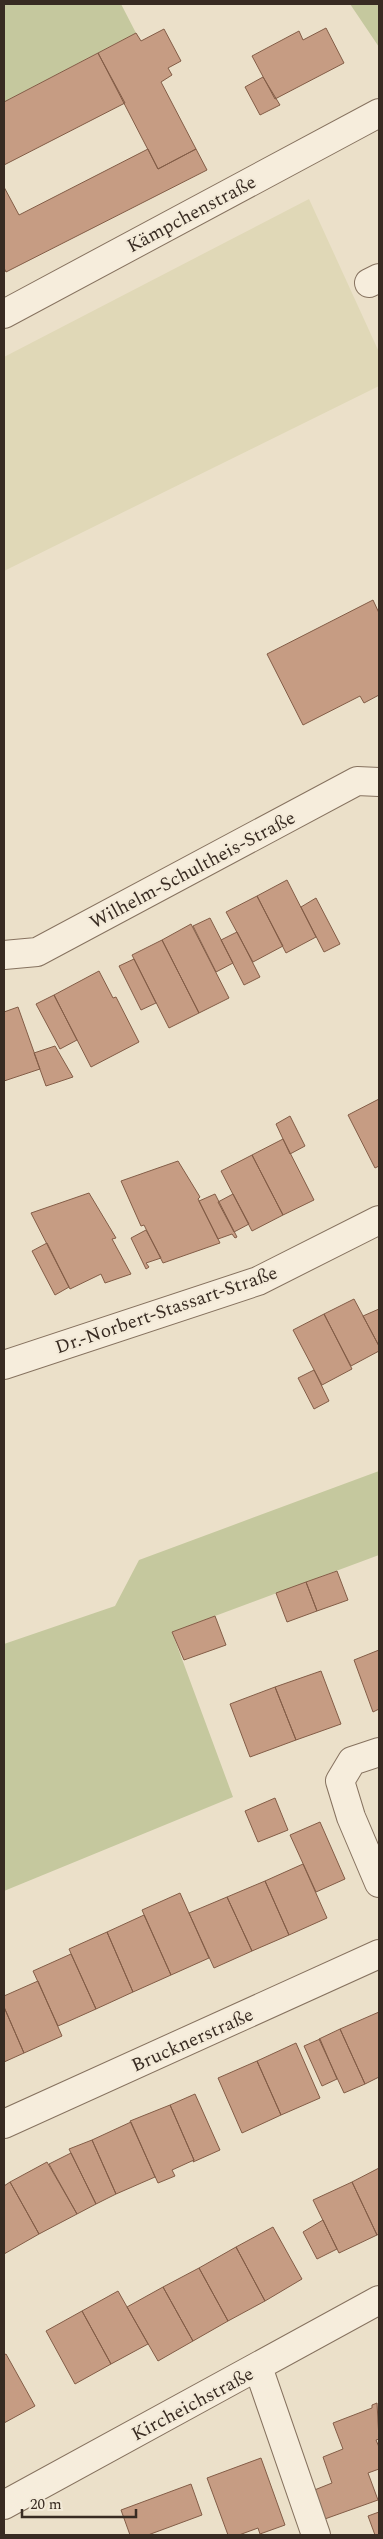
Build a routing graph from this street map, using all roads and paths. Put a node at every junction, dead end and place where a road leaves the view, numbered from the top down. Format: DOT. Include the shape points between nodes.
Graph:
graph roads {
  1 [pos="379,113"];
  2 [pos="4,314"];
  3 [pos="379,782"];
  4 [pos="4,955"];
  5 [pos="379,1220"];
  6 [pos="4,1366"];
  7 [pos="379,1752"];
  8 [pos="379,1883"];
  9 [pos="379,1954"];
  10 [pos="4,2124"];
  11 [pos="379,2300"];
  12 [pos="258,2367"];
  13 [pos="4,2505"];
  14 [pos="316,2535"];
  1 -- 2 [label="street, Kämpchenstraße"];
  3 -- 4 [label="street, Wilhelm-Schultheis-Straße" via="357,781 37,952"];
  5 -- 6 [label="street, Dr.-Norbert-Stassart-Straße" via="258,1281"];
  7 -- 8 [label="street" via="352,1762 340,1781 351,1817"];
  9 -- 10 [label="street, Brucknerstraße"];
  11 -- 12 [label="street, Kircheichstraße"];
  12 -- 13 [label="street, Kircheichstraße"];
  12 -- 14 [label="street"];
}
